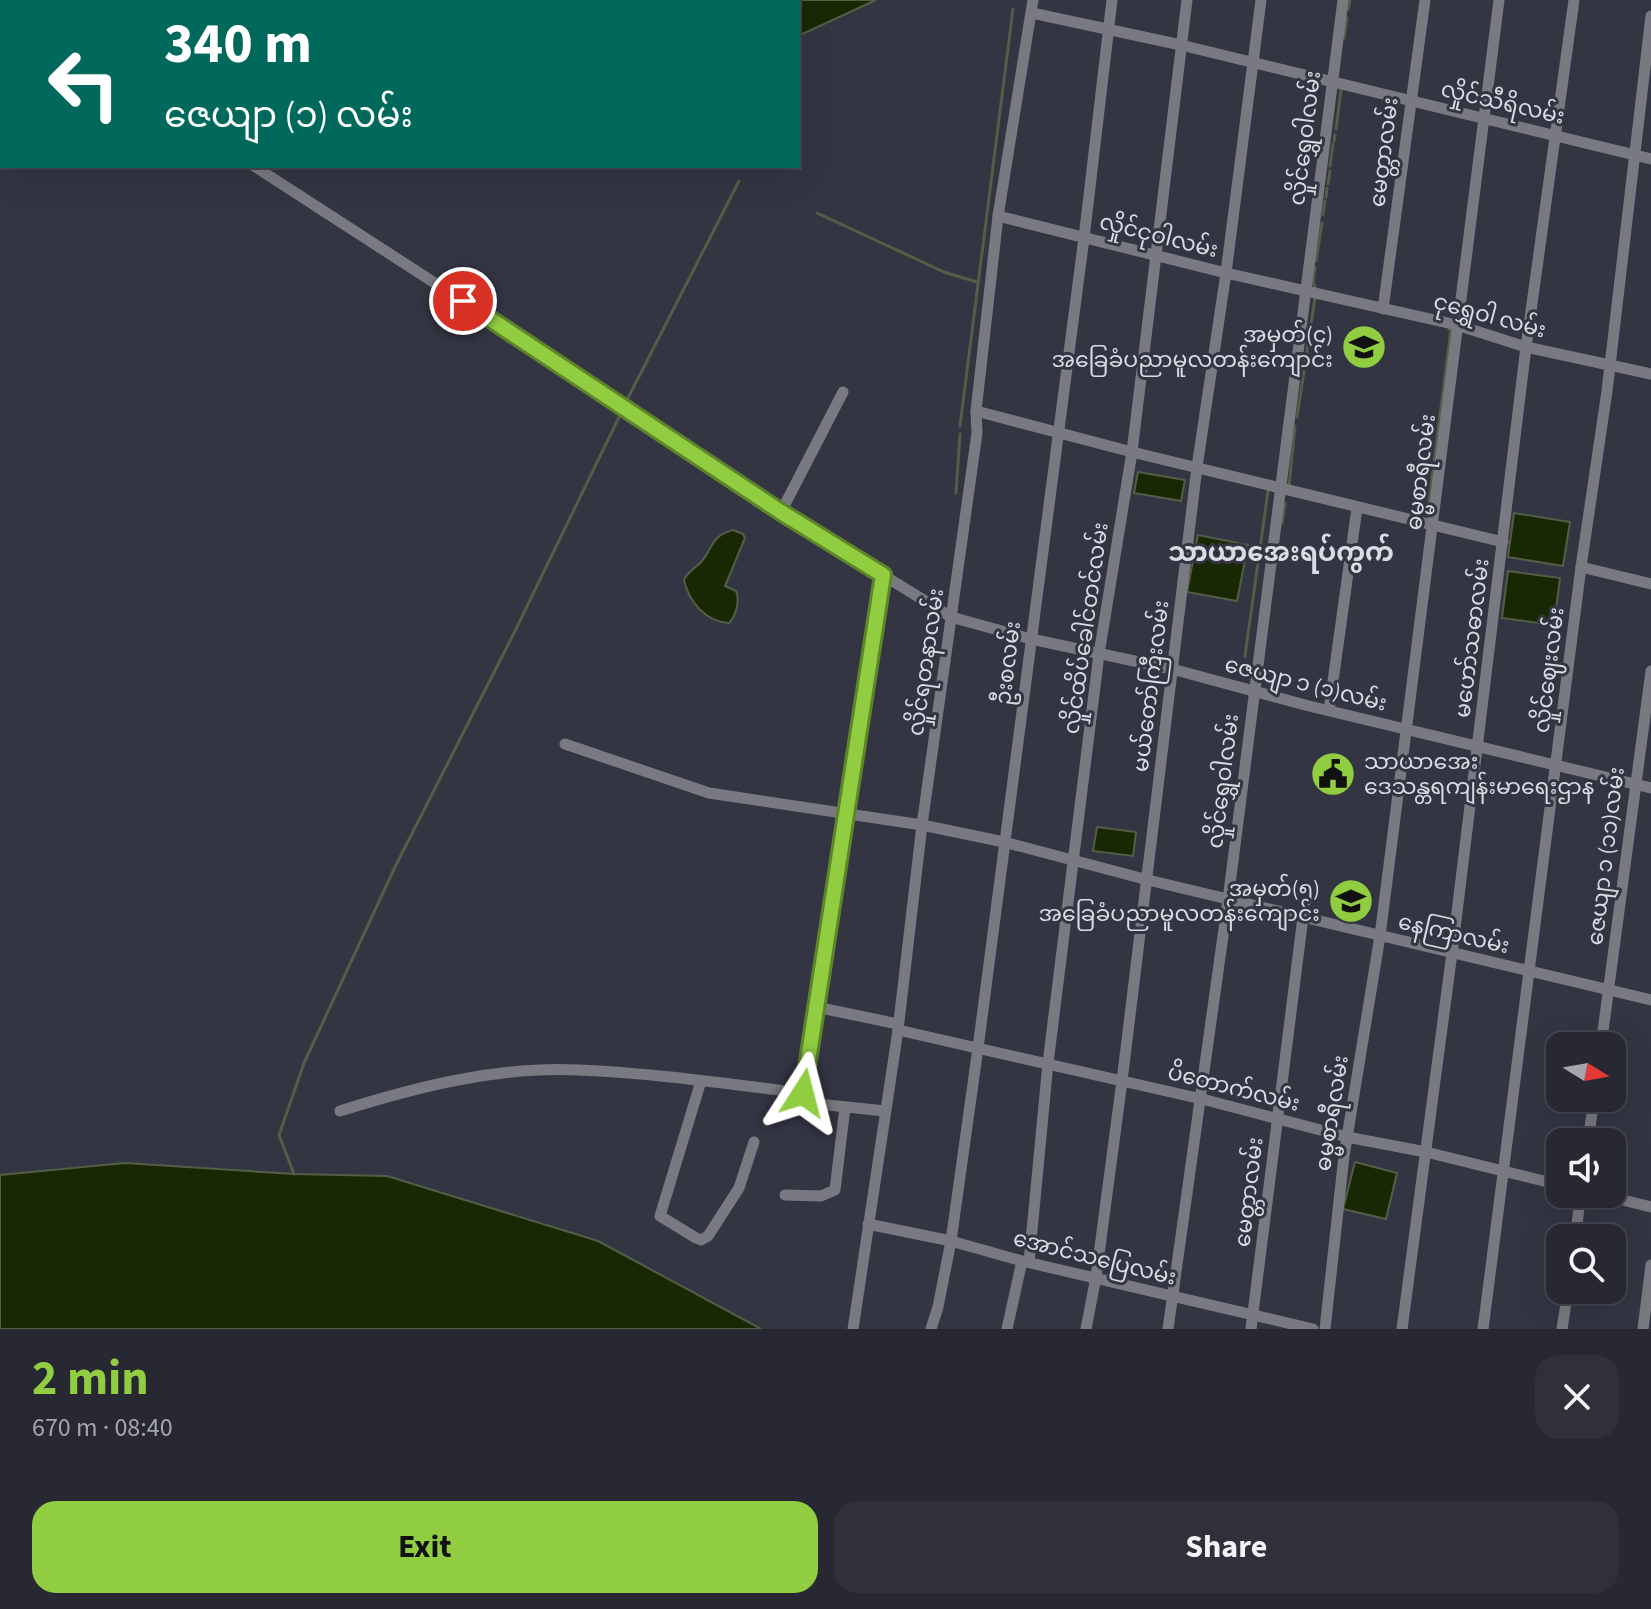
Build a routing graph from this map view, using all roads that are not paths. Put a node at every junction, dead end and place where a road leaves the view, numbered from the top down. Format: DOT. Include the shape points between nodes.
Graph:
graph roads {
  1 [pos="1112,0"];
  2 [pos="1187,0"];
  3 [pos="1261,0"];
  4 [pos="1343,0"];
  5 [pos="1425,0"];
  6 [pos="1499,0"];
  7 [pos="1574,0"];
  8 [pos="1032,6"];
  9 [pos="1651,16"];
  10 [pos="1109,30"];
  11 [pos="1181,45"];
  12 [pos="1252,64"];
  13 [pos="1338,84"];
  14 [pos="1410,101"];
  15 [pos="1483,119"];
  16 [pos="1554,133"];
  17 [pos="1636,154"];
  18 [pos="1651,159"];
  19 [pos="257,168"];
  20 [pos="998,216"];
  21 [pos="1084,238"];
  22 [pos="1156,255"];
  23 [pos="1226,273"];
  24 [pos="1312,291"];
  25 [pos="1383,309"];
  26 [pos="1457,325"];
  27 [pos="1526,347"];
  28 [pos="1610,364"];
  29 [pos="1651,374"];
  30 [pos="843,392"];
  31 [pos="976,411"];
  32 [pos="1058,433"];
  33 [pos="1132,452"];
  34 [pos="1197,467"];
  35 [pos="1281,489"];
  36 [pos="1357,508"];
  37 [pos="781,512"];
  38 [pos="1434,526"];
  39 [pos="1503,542"];
  40 [pos="1581,567"];
  41 [pos="883,575"];
  42 [pos="1651,584"];
  43 [pos="951,617"];
  44 [pos="1031,639"];
  45 [pos="1099,654"];
  46 [pos="1172,669"];
  47 [pos="1651,671"];
  48 [pos="1253,690"];
  49 [pos="1329,710"];
  50 [pos="1405,729"];
  51 [pos="565,744"];
  52 [pos="1478,747"];
  53 [pos="1556,766"];
  54 [pos="1634,784"];
  55 [pos="1651,788"];
  56 [pos="845,813"];
  57 [pos="922,825"];
  58 [pos="1004,842"];
  59 [pos="1074,862"];
  60 [pos="1148,880"];
  61 [pos="1228,900"];
  62 [pos="1303,917"];
  63 [pos="1380,936"];
  64 [pos="1452,953"];
  65 [pos="1529,971"];
  66 [pos="1608,990"];
  67 [pos="1651,1000"];
  68 [pos="816,1007"];
  69 [pos="898,1027"];
  70 [pos="1603,1032"];
  71 [pos="978,1048"];
  72 [pos="1048,1063"];
  73 [pos="701,1081"];
  74 [pos="1122,1081"];
  75 [pos="803,1093"];
  76 [pos="1200,1098"];
  77 [pos="845,1107"];
  78 [pos="340,1111"];
  79 [pos="885,1111"];
  80 [pos="1278,1117"];
  81 [pos="1347,1137"];
  82 [pos="754,1142"];
  83 [pos="1426,1152"];
  84 [pos="1503,1171"];
  85 [pos="1546,1182"];
  86 [pos="785,1195"];
  87 [pos="1626,1201"];
  88 [pos="1651,1207"];
  89 [pos="868,1224"];
  90 [pos="951,1241"];
  91 [pos="1026,1262"];
  92 [pos="1651,1265"];
  93 [pos="1096,1277"];
  94 [pos="1172,1297"];
  95 [pos="1566,1304"];
  96 [pos="1252,1315"];
  97 [pos="853,1329"];
  98 [pos="931,1329"];
  99 [pos="1007,1329"];
  100 [pos="1086,1329"];
  101 [pos="1168,1329"];
  102 [pos="1251,1329"];
  103 [pos="1313,1329"];
  104 [pos="1325,1329"];
  105 [pos="1402,1329"];
  106 [pos="1483,1329"];
  107 [pos="1562,1329"];
  108 [pos="1643,1329"];
  1 -- 10 [label="street, ဦးစလမ်း"];
  2 -- 11 [label="street, လှိုင်ထိပ်ခေါင်တင်လမ်း"];
  3 -- 12 [label="street, မယ်တော်ကြီးလမ်း"];
  4 -- 13 [label="street, လှိုင်ရွှေဝါလမ်း"];
  5 -- 14 [label="street, မေတ္တာလမ်း"];
  6 -- 15 [label="street, ဓမ္မစာရီလမ်း"];
  7 -- 16 [label="street, မဟော်သဓာလမ်း"];
  8 -- 10 [label="street, လှိုင်သီရိလမ်း"];
  8 -- 20 [label="street, လှိုင်ရတနာလမ်း"];
  9 -- 17 [label="street, လှိုင်ဈေးလမ်း"];
  10 -- 11 [label="street, လှိုင်သီရိလမ်း"];
  10 -- 21 [label="street, ဦးစလမ်း"];
  11 -- 12 [label="street, လှိုင်သီရိလမ်း"];
  11 -- 22 [label="street, လှိုင်ထိပ်ခေါင်တင်လမ်း"];
  12 -- 13 [label="street, လှိုင်သီရိလမ်း"];
  12 -- 23 [label="street, မယ်တော်ကြီးလမ်း"];
  13 -- 14 [label="street, လှိုင်သီရိလမ်း"];
  13 -- 24 [label="street, လှိုင်ရွှေဝါလမ်း"];
  14 -- 15 [label="street, လှိုင်သီရိလမ်း"];
  14 -- 25 [label="street, မေတ္တာလမ်း"];
  15 -- 16 [label="street, လှိုင်သီရိလမ်း"];
  15 -- 26 [label="street, ဓမ္မစာရီလမ်း"];
  16 -- 17 [label="street, လှိုင်သီရိလမ်း"];
  16 -- 27 [label="street, မဟော်သဓာလမ်း"];
  17 -- 18 [label="street, လှိုင်သီရိလမ်း"];
  17 -- 28 [label="street, လှိုင်ဈေးလမ်း"];
  19 -- 37 [label="street, ဇေယျာ ၁ (၁)လမ်း"];
  20 -- 21 [label="street, လှိုင်ငုဝါလမ်း"];
  20 -- 31 [label="street, လှိုင်ရတနာလမ်း"];
  21 -- 22 [label="street, လှိုင်ငုဝါလမ်း"];
  21 -- 32 [label="street, ဦးစလမ်း"];
  22 -- 23 [label="street, လှိုင်ငုဝါလမ်း"];
  22 -- 33 [label="street, လှိုင်ထိပ်ခေါင်တင်လမ်း"];
  23 -- 24 [label="street, လှိုင်ငုဝါလမ်း"];
  23 -- 34 [label="street, မယ်တော်ကြီးလမ်း"];
  24 -- 25 [label="street, ငုရွှေဝါ လမ်း"];
  24 -- 35 [label="street, လှိုင်ရွှေဝါလမ်း"];
  25 -- 26 [label="street, ငုရွှေဝါ လမ်း"];
  26 -- 27 [label="street, ငုရွှေဝါ လမ်း"];
  26 -- 38 [label="street, ဓမ္မစာရီလမ်း"];
  27 -- 28 [label="street, ငုရွှေဝါ လမ်း"];
  27 -- 39 [label="street, မဟော်သဓာလမ်း"];
  28 -- 29 [label="street, ငုရွှေဝါ လမ်း"];
  28 -- 40 [label="street, လှိုင်ဈေးလမ်း"];
  30 -- 37 [label="street"];
  31 -- 32 [label="street"];
  31 -- 43 [label="street, လှိုင်ရတနာလမ်း"];
  32 -- 33 [label="street"];
  32 -- 44 [label="street, ဦးစလမ်း"];
  33 -- 34 [label="street"];
  33 -- 45 [label="street, လှိုင်ထိပ်ခေါင်တင်လမ်း"];
  34 -- 35 [label="street"];
  34 -- 46 [label="street, မယ်တော်ကြီးလမ်း"];
  35 -- 36 [label="street"];
  35 -- 48 [label="street, လှိုင်ရွှေဝါလမ်း"];
  36 -- 38 [label="street"];
  36 -- 49 [label="street"];
  37 -- 41 [label="street, ဇေယျာ ၁ (၁)လမ်း"];
  38 -- 39 [label="street"];
  38 -- 50 [label="street, ဓမ္မစာရီလမ်း"];
  39 -- 52 [label="street, မဟော်သဓာလမ်း"];
  40 -- 42 [label="street"];
  40 -- 53 [label="street, လှိုင်ဈေးလမ်း"];
  41 -- 43 [label="street, ဇေယျာ ၁ (၁)လမ်း"];
  41 -- 56 [label="street"];
  43 -- 44 [label="street, ဇေယျာ ၁ (၁)လမ်း"];
  43 -- 57 [label="street, လှိုင်ရတနာလမ်း"];
  44 -- 45 [label="street, ဇေယျာ ၁ (၁)လမ်း"];
  44 -- 58 [label="street, ဦးစလမ်း"];
  45 -- 46 [label="street, ဇေယျာ ၁ (၁)လမ်း"];
  45 -- 59 [label="street, လှိုင်ထိပ်ခေါင်တင်လမ်း"];
  46 -- 48 [label="street, ဇေယျာ ၁ (၁)လမ်း"];
  46 -- 60 [label="street, မယ်တော်ကြီးလမ်း"];
  47 -- 54 [label="street, ဇေယျာ ၁ (၁၁)လမ်း"];
  48 -- 49 [label="street, ဇေယျာ ၁ (၁)လမ်း"];
  48 -- 61 [label="street, လှိုင်ရွှေဝါလမ်း"];
  49 -- 50 [label="street, ဇေယျာ ၁ (၁)လမ်း"];
  50 -- 52 [label="street, ဇေယျာ ၁ (၁)လမ်း"];
  50 -- 63 [label="street, ဓမ္မစာရီလမ်း"];
  51 -- 56 [label="street, နေကြာလမ်း" via="709,793"];
  52 -- 53 [label="street, ဇေယျာ ၁ (၁)လမ်း"];
  52 -- 64 [label="street, မဟော်သဓာလမ်း"];
  53 -- 54 [label="street, ဇေယျာ ၁ (၁)လမ်း"];
  53 -- 65 [label="street, လှိုင်ဈေးလမ်း"];
  54 -- 55 [label="street, ဇေယျာ ၁ (၁)လမ်း"];
  54 -- 66 [label="street, ဇေယျာ ၁ (၁၁)လမ်း"];
  56 -- 57 [label="street, နေကြာလမ်း"];
  56 -- 68 [label="street"];
  57 -- 58 [label="street, နေကြာလမ်း"];
  57 -- 69 [label="street, လှိုင်ရတနာလမ်း"];
  58 -- 59 [label="street, နေကြာလမ်း"];
  58 -- 71 [label="street, ဦးစလမ်း"];
  59 -- 60 [label="street, နေကြာလမ်း"];
  59 -- 72 [label="street, လှိုင်ထိပ်ခေါင်တင်လမ်း"];
  60 -- 61 [label="street, နေကြာလမ်း"];
  60 -- 74 [label="street, မယ်တော်ကြီးလမ်း"];
  61 -- 62 [label="street, နေကြာလမ်း"];
  61 -- 76 [label="street, လှိုင်ရွှေဝါလမ်း"];
  62 -- 63 [label="street, နေကြာလမ်း"];
  62 -- 80 [label="street, မေတ္တာလမ်း"];
  63 -- 64 [label="street, နေကြာလမ်း"];
  63 -- 81 [label="street, ဓမ္မစာရီလမ်း"];
  64 -- 65 [label="street, နေကြာလမ်း"];
  64 -- 83 [label="street, မဟော်သဓာလမ်း"];
  65 -- 66 [label="street, နေကြာလမ်း"];
  65 -- 84 [label="street, လှိုင်ဈေးလမ်း"];
  66 -- 67 [label="street, နေကြာလမ်း"];
  66 -- 70 [label="street, ဇေယျာ ၁ (၁၁)လမ်း"];
  68 -- 69 [label="street, ပိတောက်လမ်း"];
  68 -- 75 [label="street"];
  69 -- 71 [label="street, ပိတောက်လမ်း"];
  69 -- 79 [label="street, လှိုင်ရတနာလမ်း"];
  71 -- 72 [label="street, ပိတောက်လမ်း"];
  71 -- 90 [label="street, ဦးစလမ်း"];
  72 -- 74 [label="street, ပိတောက်လမ်း"];
  72 -- 91 [label="street, လှိုင်ထိပ်ခေါင်တင်လမ်း"];
  73 -- 75 [label="street"];
  73 -- 78 [label="street" via="526,1071 412,1088"];
  73 -- 82 [label="street" via="660,1216 696,1238 708,1236 739,1188"];
  74 -- 76 [label="street, ပိတောက်လမ်း"];
  74 -- 93 [label="street, မယ်တော်ကြီးလမ်း"];
  75 -- 77 [label="street" via="809,1103"];
  76 -- 80 [label="street, ပိတောက်လမ်း"];
  76 -- 94 [label="street, လှိုင်ရွှေဝါလမ်း"];
  77 -- 79 [label="street"];
  77 -- 86 [label="street" via="835,1190 821,1196"];
  79 -- 89 [label="street, လှိုင်ရတနာလမ်း"];
  80 -- 81 [label="street, ပိတောက်လမ်း"];
  80 -- 96 [label="street, မေတ္တာလမ်း"];
  81 -- 83 [label="street, ပိတောက်လမ်း"];
  81 -- 104 [label="street, ဓမ္မစာရီလမ်း"];
  83 -- 84 [label="street, ပိတောက်လမ်း"];
  83 -- 105 [label="street, မဟော်သဓာလမ်း"];
  84 -- 85 [label="street, ပိတောက်လမ်း"];
  84 -- 106 [label="street, လှိုင်ဈေးလမ်း"];
  87 -- 88 [label="street"];
  89 -- 90 [label="street, အောင်သပြေလမ်း"];
  89 -- 97 [label="street, လှိုင်ရတနာလမ်း"];
  90 -- 91 [label="street, အောင်သပြေလမ်း"];
  90 -- 98 [label="street, ဦးစလမ်း"];
  91 -- 93 [label="street, အောင်သပြေလမ်း"];
  91 -- 99 [label="street, လှိုင်ထိပ်ခေါင်တင်လမ်း"];
  92 -- 108 [label="street"];
  93 -- 94 [label="street, အောင်သပြေလမ်း"];
  93 -- 100 [label="street, မယ်တော်ကြီးလမ်း"];
  94 -- 96 [label="street, အောင်သပြေလမ်း"];
  94 -- 101 [label="street, လှိုင်ရွှေဝါလမ်း"];
  95 -- 107 [label="street"];
  96 -- 102 [label="street, မေတ္တာလမ်း"];
  96 -- 103 [label="street, အောင်သပြေလမ်း"];
}
